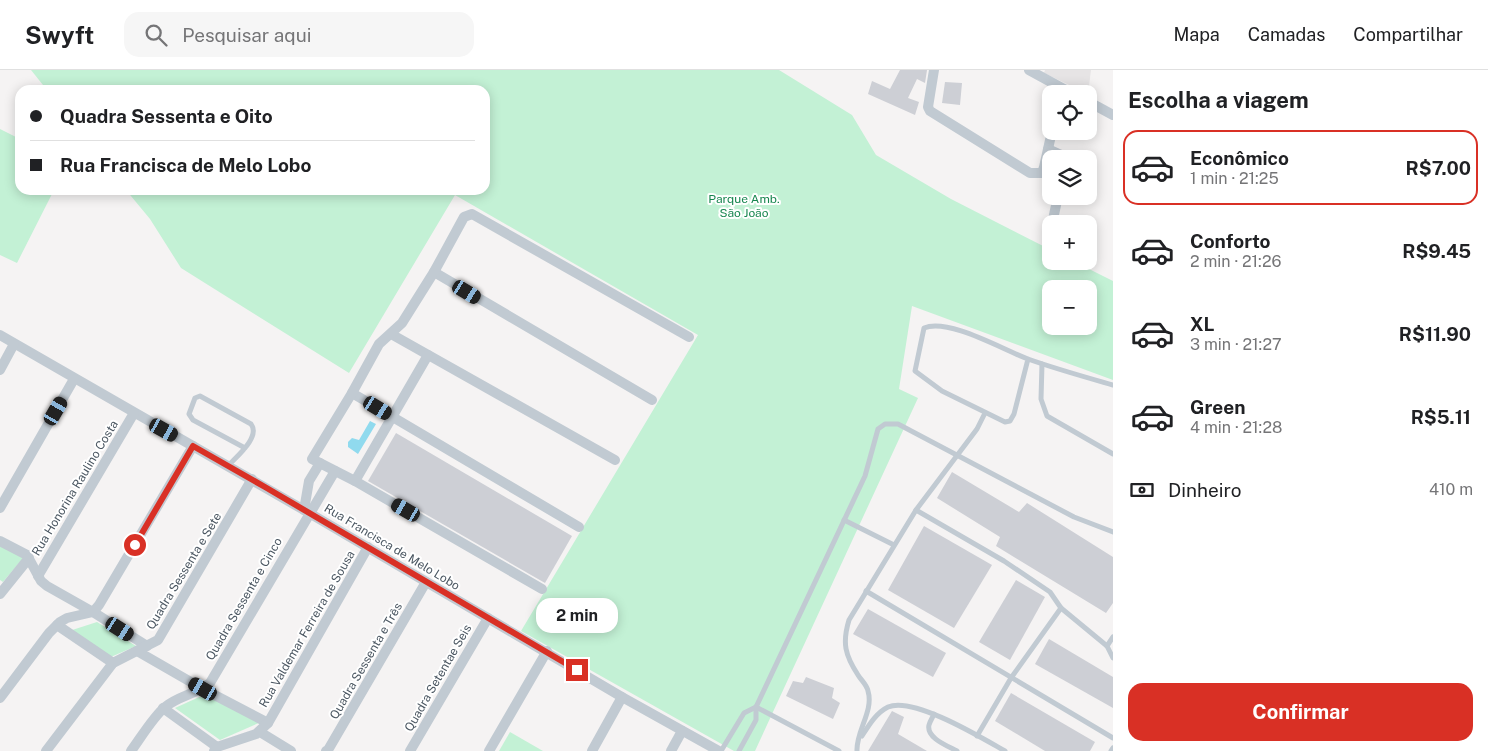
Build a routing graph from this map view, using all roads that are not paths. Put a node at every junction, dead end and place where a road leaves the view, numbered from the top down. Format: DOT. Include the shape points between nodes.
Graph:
graph roads {
  1 [pos="934,70"];
  2 [pos="1028,70"];
  3 [pos="1042,73"];
  4 [pos="1055,85"];
  5 [pos="1097,106"];
  6 [pos="1113,115"];
  7 [pos="1050,140"];
  8 [pos="1048,149"];
  9 [pos="434,272"];
  10 [pos="391,334"];
  11 [pos="0,335"];
  12 [pos="689,337"];
  13 [pos="14,344"];
  14 [pos="428,355"];
  15 [pos="1028,359"];
  16 [pos="1042,364"];
  17 [pos="0,370"];
  18 [pos="74,379"];
  19 [pos="1113,385"];
  20 [pos="352,393"];
  21 [pos="652,400"];
  22 [pos="134,413"];
  23 [pos="985,413"];
  24 [pos="392,416"];
  25 [pos="193,446"];
  26 [pos="245,448"];
  27 [pos="956,454"];
  28 [pos="1113,454"];
  29 [pos="615,460"];
  30 [pos="320,463"];
  31 [pos="228,466"];
  32 [pos="335,471"];
  33 [pos="252,479"];
  34 [pos="355,481"];
  35 [pos="0,508"];
  36 [pos="916,510"];
  37 [pos="307,511"];
  38 [pos="844,520"];
  39 [pos="579,527"];
  40 [pos="1113,532"];
  41 [pos="0,541"];
  42 [pos="894,545"];
  43 [pos="368,547"];
  44 [pos="29,558"];
  45 [pos="38,576"];
  46 [pos="426,582"];
  47 [pos="542,589"];
  48 [pos="866,591"];
  49 [pos="0,594"];
  50 [pos="1061,608"];
  51 [pos="93,612"];
  52 [pos="488,618"];
  53 [pos="57,625"];
  54 [pos="1113,637"];
  55 [pos="147,646"];
  56 [pos="1107,646"];
  57 [pos="137,651"];
  58 [pos="546,651"];
  59 [pos="1113,658"];
  60 [pos="113,663"];
  61 [pos="1011,678"];
  62 [pos="203,689"];
  63 [pos="622,697"];
  64 [pos="0,698"];
  65 [pos="756,707"];
  66 [pos="164,708"];
  67 [pos="934,714"];
  68 [pos="268,723"];
  69 [pos="682,731"];
  70 [pos="260,732"];
  71 [pos="977,736"];
  72 [pos="1113,738"];
  73 [pos="859,740"];
  74 [pos="215,749"];
  75 [pos="46,751"];
  76 [pos="131,751"];
  77 [pos="291,751"];
  78 [pos="331,751"];
  79 [pos="410,751"];
  80 [pos="489,751"];
  81 [pos="592,751"];
  82 [pos="671,751"];
  83 [pos="720,751"];
  84 [pos="738,751"];
  85 [pos="838,751"];
  86 [pos="857,751"];
  87 [pos="957,751"];
  88 [pos="1005,751"];
  1 -- 8 [label="street" via="930,111 1030,173 1042,172"];
  2 -- 3 [label="street"];
  3 -- 4 [label="street"];
  5 -- 6 [label="street"];
  7 -- 8 [label="street"];
  9 -- 10 [label="street" via="402,323"];
  9 -- 12 [label="street" via="464,217 476,215"];
  9 -- 21 [label="street"];
  10 -- 14 [label="street"];
  10 -- 20 [label="street" via="379,344"];
  11 -- 13 [label="street, Rua Francisca de Melo Lobo"];
  13 -- 17 [label="street"];
  13 -- 18 [label="street, Rua Francisca de Melo Lobo"];
  14 -- 24 [label="street"];
  14 -- 29 [label="street"];
  15 -- 16 [label="lane"];
  15 -- 23 [label="lane" via="1010,421"];
  15 -- 23 [label="lane" via="963,332 931,325 924,328 915,371"];
  16 -- 19 [label="lane"];
  16 -- 28 [label="lane" via="1041,399 1047,416"];
  18 -- 22 [label="street, Rua Francisca de Melo Lobo"];
  18 -- 35 [label="street"];
  20 -- 24 [label="street"];
  20 -- 30 [label="street" via="312,459"];
  22 -- 25 [label="street, Rua Francisca de Melo Lobo"];
  22 -- 45 [label="street, Rua Honorina Raulino Costa"];
  23 -- 27 [label="lane" via="977,429"];
  24 -- 34 [label="street"];
  24 -- 39 [label="street"];
  25 -- 31 [label="street, Rua Francisca de Melo Lobo"];
  25 -- 51 [label="street"];
  26 -- 26 [label="lane" via="254,427 200,396 195,398 189,414 193,420"];
  26 -- 31 [label="lane"];
  27 -- 36 [label="lane"];
  27 -- 38 [label="lane" via="898,424 885,424 878,429 865,476"];
  27 -- 40 [label="lane" via="1074,517"];
  30 -- 32 [label="street"];
  30 -- 37 [label="street" via="309,482"];
  31 -- 33 [label="street, Rua Francisca de Melo Lobo"];
  32 -- 34 [label="street"];
  32 -- 37 [label="street, Quadra Sessenta e Cinco"];
  33 -- 37 [label="street, Rua Francisca de Melo Lobo"];
  33 -- 55 [label="street, Quadra Sessenta e Sete" via="164,631 158,640"];
  34 -- 47 [label="street"];
  36 -- 42 [label="lane"];
  36 -- 50 [label="lane" via="1027,576 1050,592"];
  37 -- 43 [label="street, Rua Francisca de Melo Lobo"];
  37 -- 62 [label="street, Quadra Sessenta e Cinco" via="210,683"];
  38 -- 42 [label="lane"];
  38 -- 65 [label="lane"];
  41 -- 44 [label="street"];
  42 -- 48 [label="lane"];
  43 -- 46 [label="street, Rua Francisca de Melo Lobo"];
  43 -- 68 [label="street, Rua Valdemar Ferreira de Sousa"];
  44 -- 45 [label="street"];
  44 -- 49 [label="street"];
  45 -- 51 [label="street" via="55,592"];
  46 -- 52 [label="street, Rua Francisca de Melo Lobo"];
  46 -- 78 [label="street, Quadra Sessenta e Três"];
  48 -- 61 [label="lane"];
  48 -- 73 [label="lane" via="849,620 844,636 852,666 868,690 869,704"];
  50 -- 56 [label="lane"];
  50 -- 61 [label="lane"];
  51 -- 53 [label="street" via="67,618"];
  51 -- 55 [label="street"];
  52 -- 58 [label="street, Rua Francisca de Melo Lobo"];
  52 -- 79 [label="street, Quadra Setentae Seis"];
  53 -- 60 [label="street"];
  53 -- 64 [label="street"];
  54 -- 56 [label="lane"];
  55 -- 57 [label="street, Quadra Sessenta e Sete"];
  56 -- 59 [label="lane"];
  57 -- 60 [label="street, Quadra Sessenta e Sete"];
  57 -- 62 [label="street"];
  58 -- 63 [label="street, Rua Francisca de Melo Lobo"];
  58 -- 80 [label="street"];
  60 -- 75 [label="street, Quadra Sessenta e Sete"];
  61 -- 71 [label="lane"];
  61 -- 72 [label="lane"];
  62 -- 66 [label="street"];
  62 -- 68 [label="street"];
  63 -- 69 [label="street, Rua Francisca de Melo Lobo"];
  63 -- 81 [label="street"];
  65 -- 83 [label="lane" via="744,713"];
  65 -- 84 [label="lane" via="756,720"];
  65 -- 85 [label="lane"];
  66 -- 74 [label="street"];
  66 -- 76 [label="street"];
  67 -- 71 [label="lane"];
  67 -- 73 [label="lane" via="901,704 889,707 878,714"];
  67 -- 87 [label="lane" via="929,725 932,736"];
  68 -- 70 [label="street, Rua Valdemar Ferreira de Sousa"];
  69 -- 82 [label="street"];
  69 -- 83 [label="street, Rua Francisca de Melo Lobo"];
  70 -- 74 [label="street"];
  70 -- 77 [label="street"];
  71 -- 88 [label="lane"];
  73 -- 86 [label="lane"];
}
